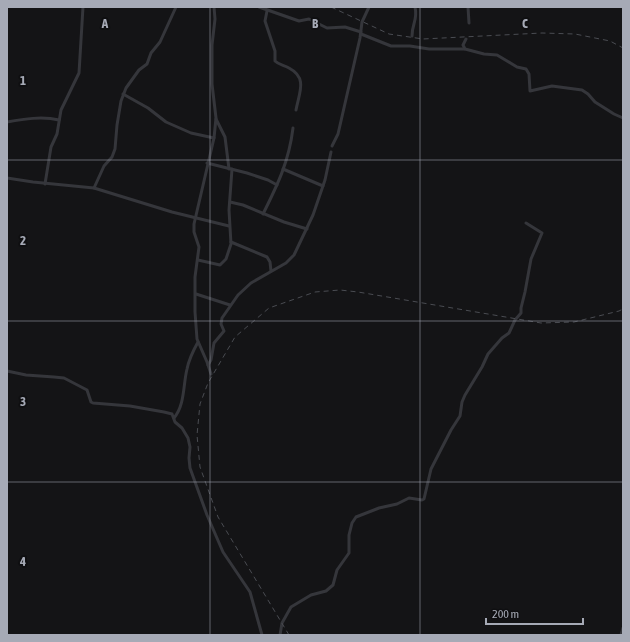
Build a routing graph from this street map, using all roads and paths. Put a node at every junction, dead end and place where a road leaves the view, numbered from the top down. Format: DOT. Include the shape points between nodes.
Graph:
graph roads {
  1 [pos="83,7"];
  2 [pos="176,7"];
  3 [pos="214,7"];
  4 [pos="259,7"];
  5 [pos="369,7"];
  6 [pos="415,7"];
  7 [pos="468,7"];
  8 [pos="268,11"];
  9 [pos="470,23"];
  10 [pos="361,33"];
  11 [pos="412,36"];
  12 [pos="466,39"];
  13 [pos="464,49"];
  14 [pos="123,94"];
  15 [pos="296,110"];
  16 [pos="216,118"];
  17 [pos="623,118"];
  18 [pos="59,120"];
  19 [pos="7,122"];
  20 [pos="293,128"];
  21 [pos="214,138"];
  22 [pos="332,146"];
  23 [pos="331,152"];
  24 [pos="207,163"];
  25 [pos="230,169"];
  26 [pos="283,169"];
  27 [pos="290,172"];
  28 [pos="280,175"];
  29 [pos="7,178"];
  30 [pos="46,184"];
  31 [pos="277,185"];
  32 [pos="323,186"];
  33 [pos="94,188"];
  34 [pos="230,202"];
  35 [pos="263,214"];
  36 [pos="195,218"];
  37 [pos="526,223"];
  38 [pos="229,226"];
  39 [pos="307,229"];
  40 [pos="231,242"];
  41 [pos="198,260"];
  42 [pos="271,271"];
  43 [pos="196,294"];
  44 [pos="230,305"];
  45 [pos="198,342"];
  46 [pos="208,365"];
  47 [pos="7,371"];
  48 [pos="211,374"];
  49 [pos="174,418"];
  50 [pos="623,628"];
  51 [pos="262,635"];
  52 [pos="280,635"];
  53 [pos="621,635"];
  1 -- 18 [label="street" via="79,73 64,102"];
  2 -- 14 [label="street" via="147,64 129,83"];
  3 -- 16 [label="street" via="212,81"];
  4 -- 8 [label="street"];
  5 -- 10 [label="street" via="362,22"];
  6 -- 11 [label="street" via="417,16 412,27"];
  7 -- 9 [label="street"];
  8 -- 10 [label="street" via="299,21 308,19 327,28 345,27"];
  8 -- 15 [label="street" via="265,25 275,50 275,61 296,73 300,80"];
  10 -- 13 [label="street" via="391,46"];
  10 -- 22 [label="street" via="338,134"];
  12 -- 17 [label="street" via="463,45 465,49 497,55 517,67 526,69 529,74 530,91 552,86 582,90 595,102"];
  14 -- 21 [label="street" via="172,125 191,133"];
  14 -- 33 [label="street" via="117,125 116,149 104,166"];
  16 -- 21 [label="street"];
  16 -- 25 [label="street" via="225,137"];
  18 -- 19 [label="street" via="40,118"];
  18 -- 30 [label="street" via="57,134 51,147"];
  20 -- 26 [label="street" via="290,151"];
  21 -- 24 [label="street"];
  23 -- 32 [label="street"];
  24 -- 25 [label="street"];
  24 -- 36 [label="street"];
  25 -- 31 [label="street"];
  25 -- 34 [label="street"];
  26 -- 27 [label="street"];
  26 -- 28 [label="street"];
  27 -- 28 [label="street"];
  27 -- 32 [label="street"];
  28 -- 31 [label="street"];
  29 -- 30 [label="street"];
  30 -- 33 [label="street"];
  31 -- 35 [label="street"];
  32 -- 39 [label="street"];
  33 -- 36 [label="street"];
  34 -- 35 [label="street" via="243,204"];
  34 -- 38 [label="street"];
  35 -- 39 [label="street"];
  36 -- 38 [label="street"];
  36 -- 41 [label="street"];
  37 -- 52 [label="street" via="542,232 531,258 521,313 509,333 488,354 465,395 460,416 450,430 431,469 424,499 408,498 398,504 356,517 349,535 349,553 337,570 333,585 291,606 282,623"];
  38 -- 40 [label="street"];
  39 -- 42 [label="street" via="294,255"];
  40 -- 41 [label="street" via="222,264"];
  40 -- 42 [label="street" via="267,257"];
  41 -- 43 [label="street"];
  42 -- 44 [label="street" via="247,286"];
  43 -- 44 [label="street"];
  43 -- 45 [label="street"];
  44 -- 46 [label="street" via="222,318 224,331 214,343"];
  45 -- 46 [label="street"];
  45 -- 49 [label="street" via="189,360 181,404"];
  46 -- 48 [label="street"];
  47 -- 49 [label="street" via="64,378 87,390 92,403 164,412 172,414"];
  49 -- 51 [label="street" via="189,441 190,468 210,524 223,552 250,592"];
  50 -- 53 [label="street"];
}
